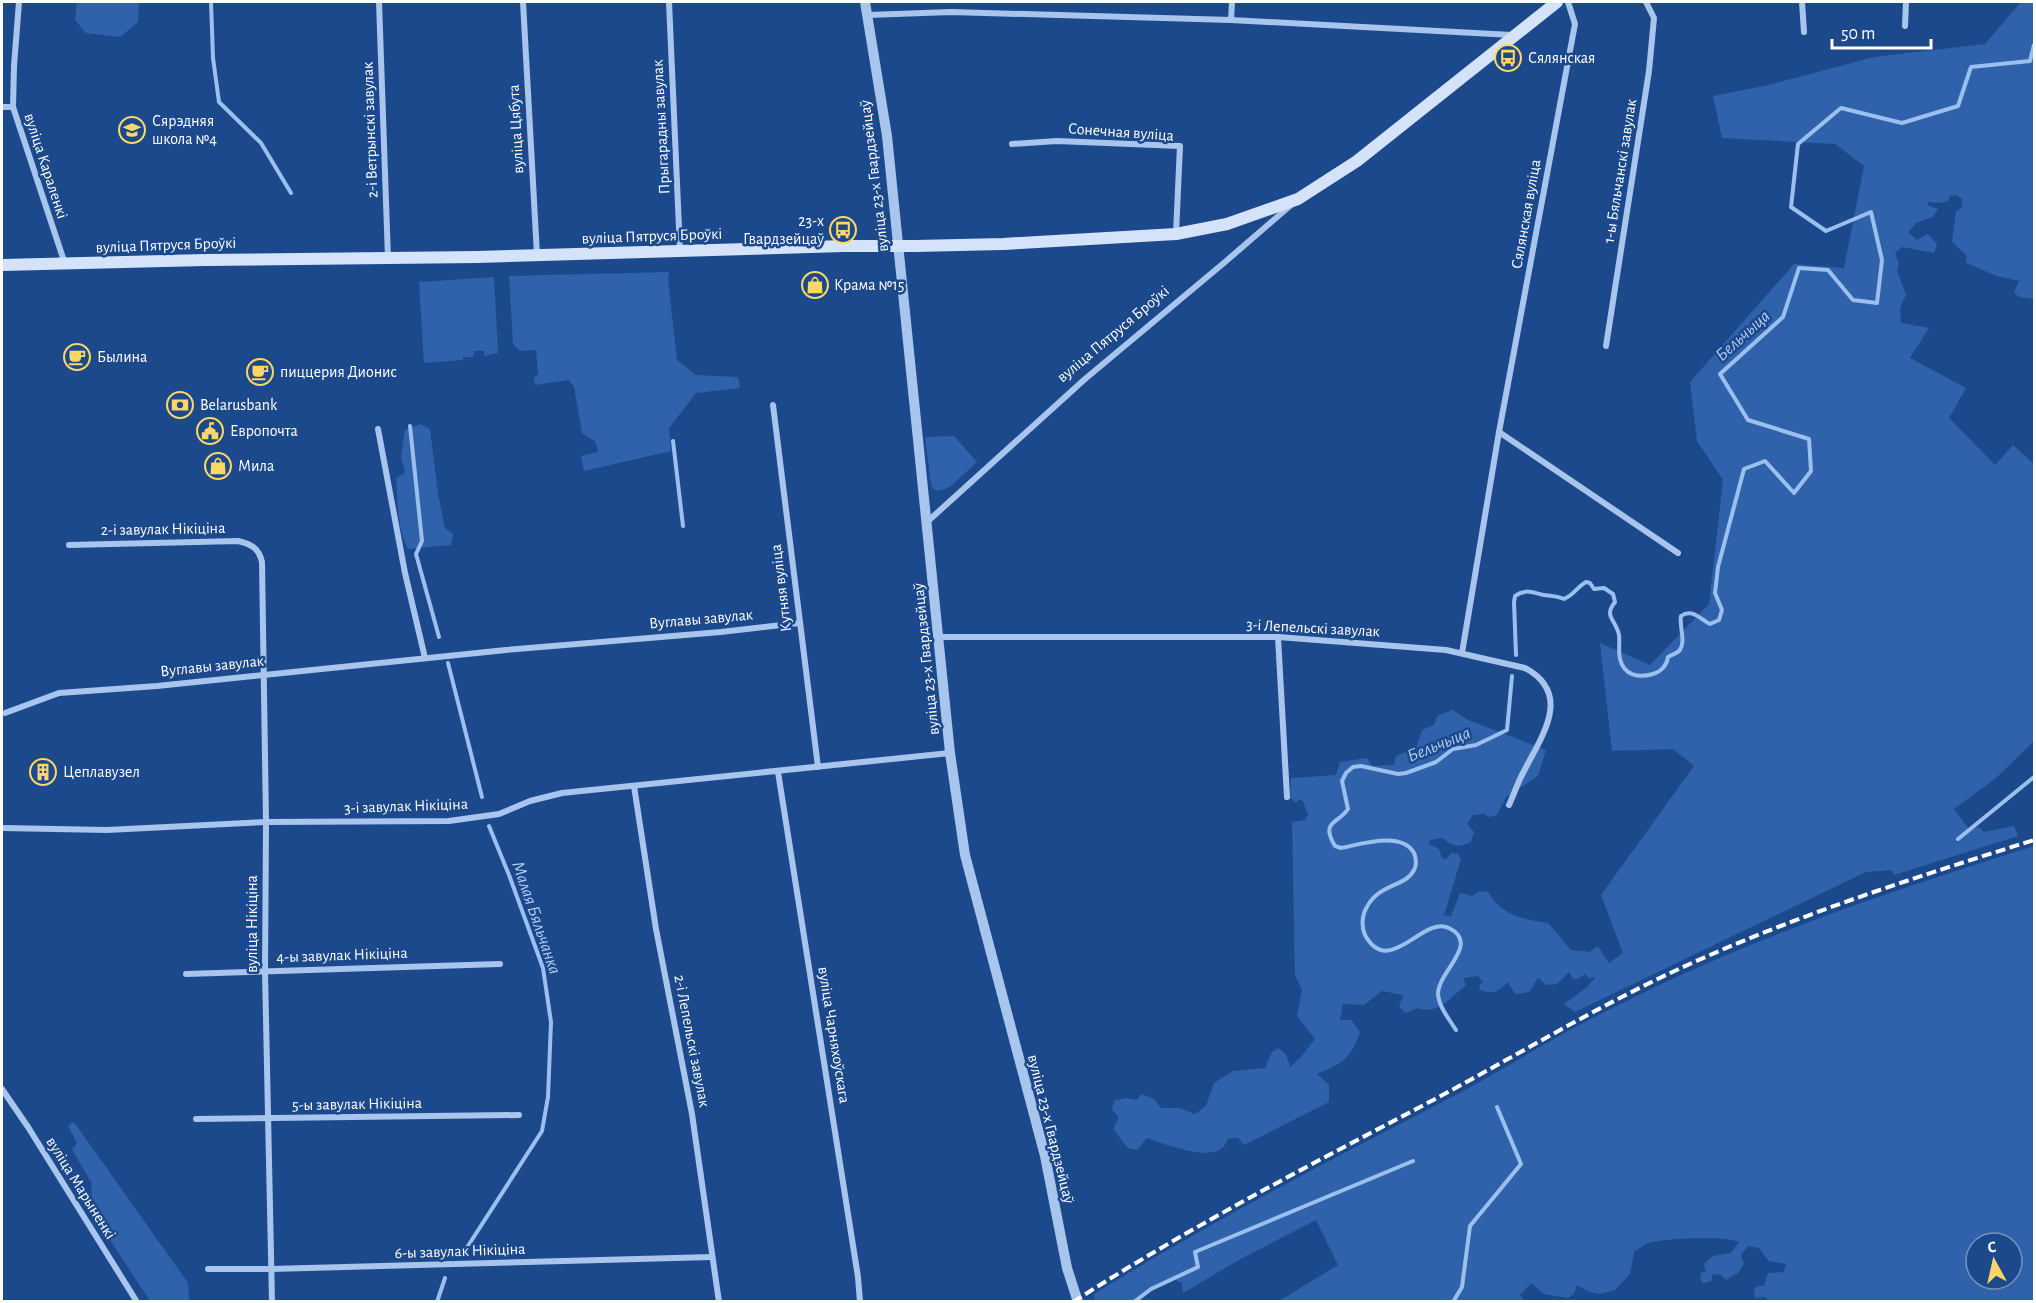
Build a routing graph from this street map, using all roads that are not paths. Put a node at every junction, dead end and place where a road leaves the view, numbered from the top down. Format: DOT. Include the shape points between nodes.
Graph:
graph roads {
  1 [pos="19,2"];
  2 [pos="379,2"];
  3 [pos="523,2"];
  4 [pos="669,2"];
  5 [pos="865,2"];
  6 [pos="1232,2"];
  7 [pos="1557,2"];
  8 [pos="1568,2"];
  9 [pos="1646,2"];
  10 [pos="1802,2"];
  11 [pos="1906,2"];
  12 [pos="868,15"];
  13 [pos="1231,20"];
  14 [pos="1905,26"];
  15 [pos="1804,32"];
  16 [pos="1516,35"];
  17 [pos="2,107"];
  18 [pos="13,107"];
  19 [pos="1012,144"];
  20 [pos="1298,199"];
  21 [pos="1176,234"];
  22 [pos="898,246"];
  23 [pos="680,251"];
  24 [pos="537,255"];
  25 [pos="388,258"];
  26 [pos="65,264"];
  27 [pos="2,265"];
  28 [pos="1606,346"];
  29 [pos="773,405"];
  30 [pos="378,429"];
  31 [pos="1499,432"];
  32 [pos="926,522"];
  33 [pos="69,545"];
  34 [pos="256,548"];
  35 [pos="1678,553"];
  36 [pos="799,623"];
  37 [pos="939,637"];
  38 [pos="1278,637"];
  39 [pos="1462,653"];
  40 [pos="425,658"];
  41 [pos="263,674"];
  42 [pos="5,713"];
  43 [pos="950,753"];
  44 [pos="818,767"];
  45 [pos="778,772"];
  46 [pos="634,786"];
  47 [pos="1287,797"];
  48 [pos="1509,805"];
  49 [pos="266,822"];
  50 [pos="2,828"];
  51 [pos="500,964"];
  52 [pos="265,972"];
  53 [pos="186,974"];
  54 [pos="2,1089"];
  55 [pos="519,1115"];
  56 [pos="268,1118"];
  57 [pos="196,1119"];
  58 [pos="712,1257"];
  59 [pos="208,1269"];
  60 [pos="270,1269"];
  61 [pos="137,1302"];
  62 [pos="272,1302"];
  63 [pos="719,1302"];
  64 [pos="860,1302"];
  65 [pos="1078,1302"];
  1 -- 18 [label="street, вуліца Караленкі"];
  2 -- 25 [label="street, 2-і Ветрынскі завулак"];
  3 -- 24 [label="street, вуліца Цябута"];
  4 -- 23 [label="street, Прыгарадны завулак"];
  5 -- 12 [label="street, вуліца 23-х Гвардзейцаў"];
  6 -- 13 [label="street"];
  7 -- 16 [label="main road, вуліца Пятруся Броўкі"];
  8 -- 31 [label="street, Сялянская вуліца" via="1575,24"];
  9 -- 28 [label="street, 1-ы Бяльчанскі завулак" via="1654,18 1649,71"];
  10 -- 15 [label="street"];
  11 -- 14 [label="street"];
  12 -- 13 [label="street" via="951,12"];
  12 -- 22 [label="street, вуліца 23-х Гвардзейцаў"];
  13 -- 16 [label="street"];
  16 -- 20 [label="main road, вуліца Пятруся Броўкі" via="1357,160"];
  17 -- 18 [label="street"];
  18 -- 26 [label="street, вуліца Караленкі"];
  19 -- 21 [label="street, Сонечная вуліца" via="1057,141 1180,146"];
  20 -- 21 [label="main road, вуліца Пятруся Броўкі" via="1227,224"];
  20 -- 32 [label="street, вуліца Пятруся Броўкі" via="1085,379"];
  21 -- 22 [label="main road, вуліца Пятруся Броўкі"];
  22 -- 23 [label="main road, вуліца Пятруся Броўкі"];
  22 -- 32 [label="street, вуліца 23-х Гвардзейцаў"];
  23 -- 24 [label="main road, вуліца Пятруся Броўкі"];
  24 -- 25 [label="main road, вуліца Пятруся Броўкі"];
  25 -- 26 [label="main road, вуліца Пятруся Броўкі"];
  26 -- 27 [label="main road, вуліца Пятруся Броўкі"];
  29 -- 36 [label="street, Кутняя вуліца"];
  30 -- 40 [label="street"];
  31 -- 35 [label="street"];
  31 -- 39 [label="street, Сялянская вуліца"];
  32 -- 37 [label="street, вуліца 23-х Гвардзейцаў"];
  33 -- 34 [label="street, 2-і завулак Нікіціна" via="238,541"];
  34 -- 41 [label="street, вуліца Нікіціна" via="262,562"];
  36 -- 40 [label="street, Вуглавы завулак"];
  36 -- 44 [label="street, Кутняя вуліца"];
  37 -- 38 [label="street, 3-і Лепельскі завулак"];
  37 -- 43 [label="street, вуліца 23-х Гвардзейцаў"];
  38 -- 39 [label="street, 3-і Лепельскі завулак"];
  38 -- 47 [label="street"];
  39 -- 48 [label="street, 3-і Лепельскі завулак" via="1536,673 1550,694 1549,720"];
  40 -- 41 [label="street, Вуглавы завулак"];
  41 -- 42 [label="street, Вуглавы завулак" via="59,693"];
  41 -- 49 [label="street, вуліца Нікіціна"];
  43 -- 44 [label="street, 3-і завулак Нікіціна"];
  43 -- 65 [label="street, вуліца 23-х Гвардзейцаў" via="965,855 1045,1156 1067,1268"];
  44 -- 45 [label="street, 3-і завулак Нікіціна"];
  45 -- 46 [label="street, 3-і завулак Нікіціна"];
  45 -- 64 [label="street, вуліца Чарняхоўскага"];
  46 -- 49 [label="street, 3-і завулак Нікіціна" via="562,793 499,814 449,821"];
  46 -- 58 [label="street, 2-і Лепельскі завулак" via="656,929 692,1114"];
  49 -- 50 [label="street, 3-і завулак Нікіціна" via="107,830"];
  49 -- 52 [label="street, вуліца Нікіціна"];
  51 -- 52 [label="street, 4-ы завулак Нікіціна"];
  52 -- 53 [label="street, 4-ы завулак Нікіціна"];
  52 -- 56 [label="street, вуліца Нікіціна"];
  54 -- 61 [label="street, вуліца Марыненкі"];
  55 -- 56 [label="street, 5-ы завулак Нікіціна"];
  56 -- 57 [label="street, 5-ы завулак Нікіціна"];
  56 -- 60 [label="street, вуліца Нікіціна"];
  58 -- 60 [label="street, 6-ы завулак Нікіціна"];
  58 -- 63 [label="street, 2-і Лепельскі завулак"];
  59 -- 60 [label="street, 6-ы завулак Нікіціна"];
  60 -- 62 [label="street, вуліца Нікіціна"];
}
